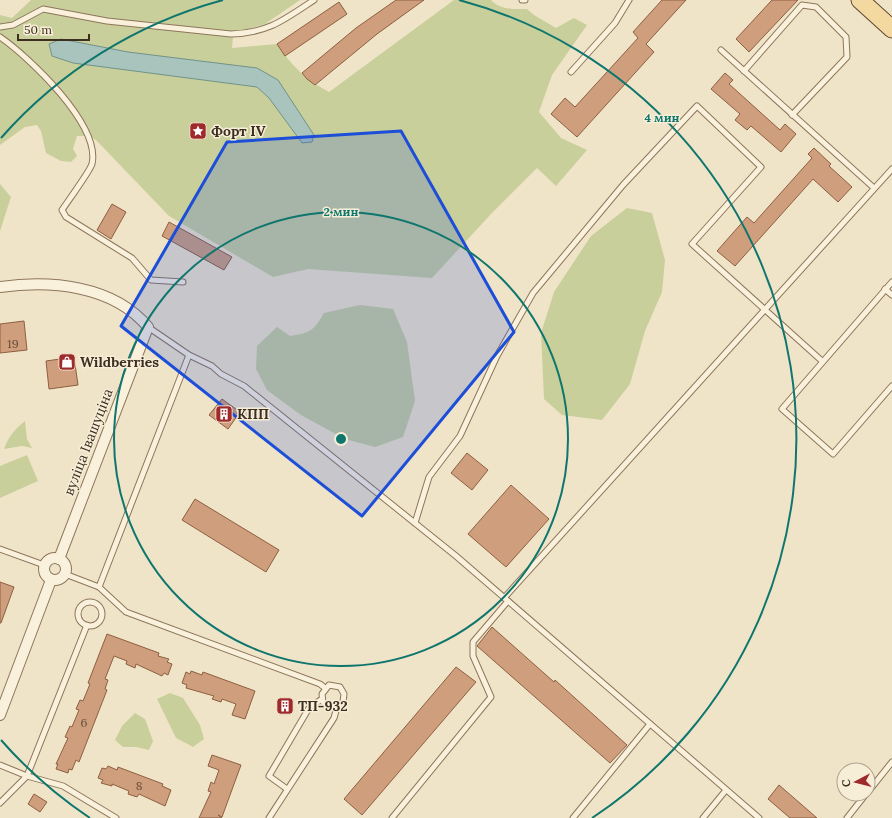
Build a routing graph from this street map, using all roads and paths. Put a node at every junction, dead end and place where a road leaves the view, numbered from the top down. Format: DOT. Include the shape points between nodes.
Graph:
graph roads {
  1 [pos="314,0"];
  2 [pos="630,0"];
  3 [pos="860,0"];
  4 [pos="0,27"];
  5 [pos="892,29"];
  6 [pos="0,37"];
  7 [pos="721,50"];
  8 [pos="744,71"];
  9 [pos="571,72"];
  10 [pos="792,115"];
  11 [pos="892,169"];
  12 [pos="874,188"];
  13 [pos="183,282"];
  14 [pos="892,282"];
  15 [pos="0,287"];
  16 [pos="886,289"];
  17 [pos="892,296"];
  18 [pos="764,309"];
  19 [pos="148,327"];
  20 [pos="189,355"];
  21 [pos="822,361"];
  22 [pos="892,386"];
  23 [pos="415,523"];
  24 [pos="0,549"];
  25 [pos="59,559"];
  26 [pos="44,565"];
  27 [pos="65,574"];
  28 [pos="51,580"];
  29 [pos="99,587"];
  30 [pos="506,600"];
  31 [pos="87,625"];
  32 [pos="325,688"];
  33 [pos="322,699"];
  34 [pos="337,707"];
  35 [pos="0,715"];
  36 [pos="650,724"];
  37 [pos="892,762"];
  38 [pos="0,765"];
  39 [pos="27,776"];
  40 [pos="876,782"];
  41 [pos="287,789"];
  42 [pos="726,790"];
  43 [pos="0,802"];
  44 [pos="860,802"];
  45 [pos="116,818"];
  46 [pos="269,818"];
  47 [pos="392,818"];
  48 [pos="573,818"];
  49 [pos="703,818"];
  50 [pos="759,818"];
  51 [pos="847,818"];
  1 -- 4 [label="lane" via="269,28 250,34 107,21 43,9 14,25"];
  2 -- 9 [label="lane" via="615,23"];
  3 -- 5 [label="main road"];
  6 -- 13 [label="lane" via="17,48 48,78 75,114 91,143 92,164 62,210 66,217 132,258 151,280"];
  7 -- 8 [label="lane"];
  8 -- 10 [label="lane"];
  8 -- 10 [label="lane" via="802,5 816,7 846,37 847,57"];
  10 -- 12 [label="lane"];
  11 -- 12 [label="lane"];
  12 -- 18 [label="lane"];
  14 -- 16 [label="lane"];
  15 -- 19 [label="street" via="49,284 80,289 106,298 133,313"];
  16 -- 17 [label="lane"];
  16 -- 21 [label="lane"];
  18 -- 21 [label="lane"];
  18 -- 23 [label="lane" via="692,244 761,168 696,106 623,185 533,293 497,356 460,436 429,477"];
  18 -- 30 [label="lane"];
  19 -- 20 [label="lane"];
  19 -- 25 [label="street, вуліца Івашуціна"];
  20 -- 23 [label="lane" via="244,386"];
  20 -- 29 [label="lane"];
  21 -- 22 [label="lane" via="782,409 833,454"];
  23 -- 30 [label="lane"];
  24 -- 26 [label="lane"];
  25 -- 26 [label="street" via="50,559"];
  25 -- 27 [label="street" via="65,565"];
  26 -- 28 [label="street" via="44,574"];
  27 -- 28 [label="street" via="59,580"];
  27 -- 29 [label="lane"];
  28 -- 35 [label="street"];
  29 -- 32 [label="lane" via="126,612"];
  30 -- 36 [label="lane"];
  30 -- 47 [label="lane" via="473,642 473,656 491,697"];
  31 -- 31 [label="lane" via="95,624 101,619 102,611 93,602 85,603 79,608 80,620"];
  31 -- 39 [label="lane"];
  32 -- 33 [label="lane"];
  32 -- 34 [label="lane" via="333,685 343,690 344,698"];
  33 -- 34 [label="lane" via="326,705"];
  33 -- 41 [label="lane" via="309,708 269,776"];
  34 -- 41 [label="lane" via="334,718"];
  36 -- 42 [label="lane"];
  36 -- 48 [label="lane"];
  37 -- 40 [label="lane"];
  38 -- 39 [label="lane"];
  39 -- 43 [label="lane"];
  39 -- 45 [label="lane" via="63,786"];
  41 -- 46 [label="lane"];
  42 -- 49 [label="lane"];
  42 -- 50 [label="lane"];
  44 -- 51 [label="lane"];
}
